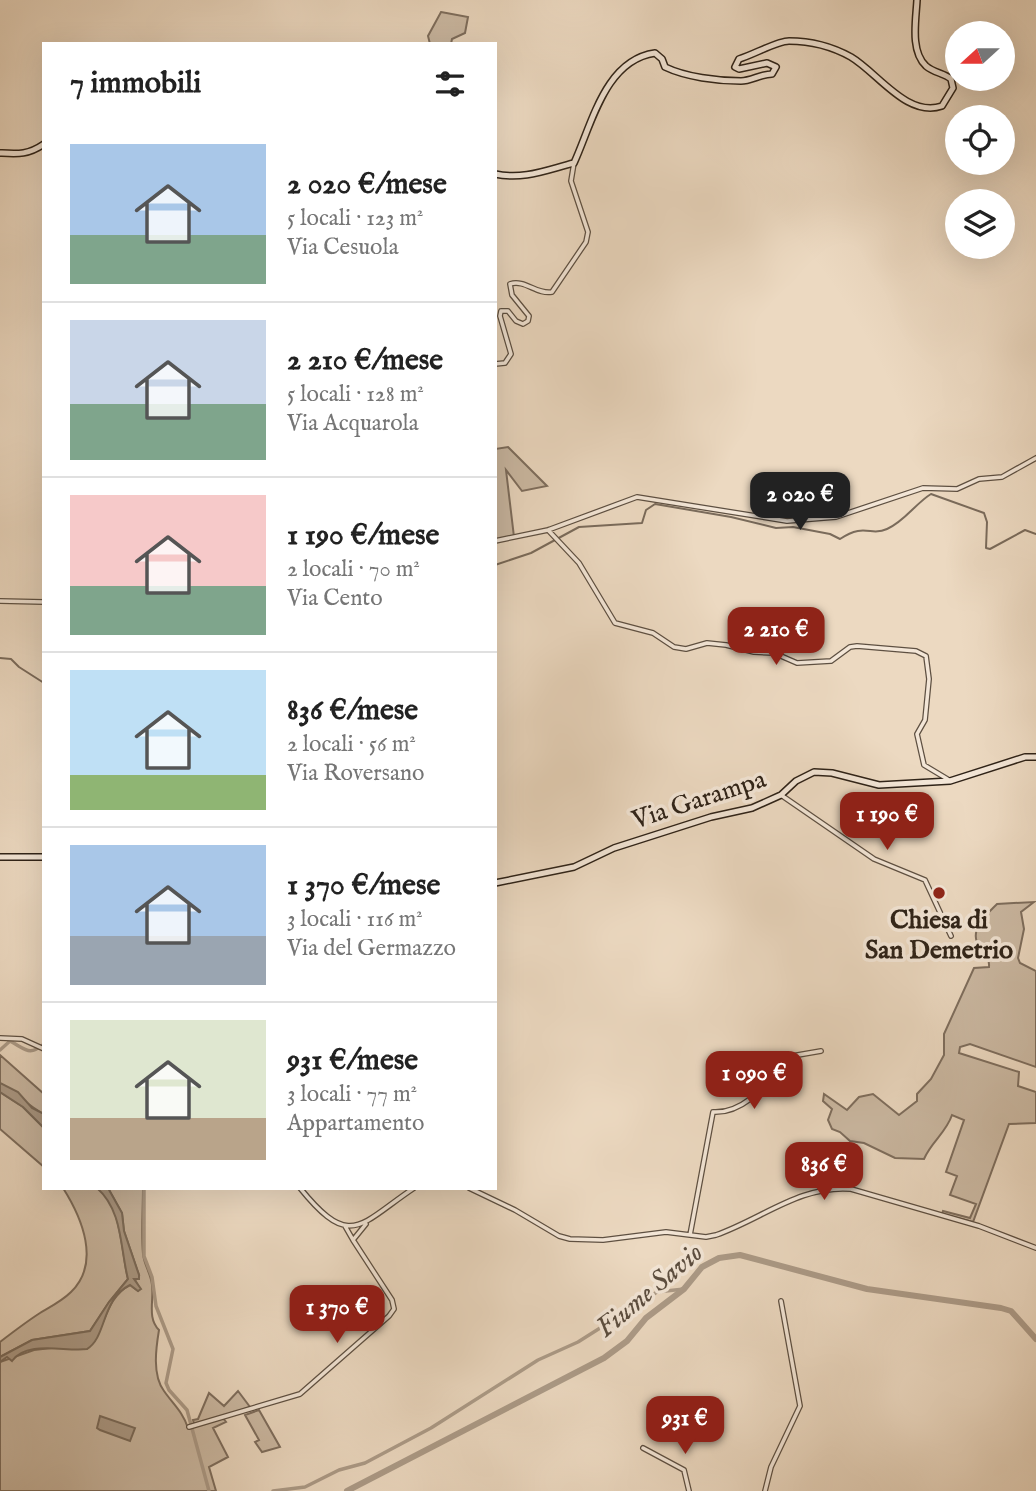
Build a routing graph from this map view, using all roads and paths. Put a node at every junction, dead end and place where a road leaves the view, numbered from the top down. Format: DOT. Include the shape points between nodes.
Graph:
graph roads {
  1 [pos="917,0"];
  2 [pos="42,145"];
  3 [pos="0,153"];
  4 [pos="574,163"];
  5 [pos="497,174"];
  6 [pos="497,364"];
  7 [pos="1036,458"];
  8 [pos="548,530"];
  9 [pos="497,541"];
  10 [pos="0,601"];
  11 [pos="42,602"];
  12 [pos="1036,757"];
  13 [pos="950,781"];
  14 [pos="781,795"];
  15 [pos="42,857"];
  16 [pos="0,858"];
  17 [pos="497,883"];
  18 [pos="951,936"];
  19 [pos="0,1038"];
  20 [pos="42,1048"];
  21 [pos="821,1051"];
  22 [pos="302,1190"];
  23 [pos="411,1190"];
  24 [pos="473,1190"];
  25 [pos="366,1224"];
  26 [pos="345,1226"];
  27 [pos="690,1235"];
  28 [pos="353,1240"];
  29 [pos="1036,1248"];
  30 [pos="781,1301"];
  31 [pos="191,1426"];
  32 [pos="643,1448"];
  33 [pos="689,1491"];
  34 [pos="765,1491"];
  1 -- 4 [label="street" via="919,54 925,65 951,79 953,88 942,107 932,110 905,100 850,57 812,44 786,41 739,60 739,69 776,67 772,74 744,81 678,74 665,68 655,53 641,55 607,87"];
  2 -- 3 [label="street" via="22,155"];
  4 -- 5 [label="street" via="527,177"];
  4 -- 6 [label="street" via="571,181 588,232 586,243 552,292 510,284 512,295 529,316 523,324 508,311 501,311 511,354 505,363"];
  7 -- 8 [label="street" via="1002,477 979,479 957,489 923,488 836,517 775,520 646,496"];
  8 -- 9 [label="street"];
  8 -- 13 [label="street" via="579,563 615,622 653,633 674,646 726,645 774,653 797,663 831,662 858,646 916,650 926,656 929,679 918,741 924,765"];
  10 -- 11 [label="street"];
  12 -- 13 [label="street, Via Garampa"];
  13 -- 14 [label="street, Via Garampa" via="879,785 814,772 796,780"];
  14 -- 17 [label="street, Via Garampa" via="752,808 614,848 574,867"];
  14 -- 18 [label="street" via="874,859 925,880"];
  15 -- 16 [label="street"];
  19 -- 20 [label="street" via="22,1039"];
  21 -- 27 [label="street" via="792,1056 765,1088 713,1112"];
  22 -- 26 [label="street" via="324,1215"];
  23 -- 25 [label="street"];
  24 -- 27 [label="street" via="570,1239 666,1232"];
  25 -- 26 [label="street"];
  25 -- 28 [label="street"];
  26 -- 28 [label="street"];
  27 -- 29 [label="street" via="716,1235 803,1194 835,1187 979,1226"];
  28 -- 31 [label="street" via="392,1300 394,1309 389,1316 300,1394"];
  30 -- 34 [label="street" via="800,1406 771,1467"];
  32 -- 33 [label="street" via="684,1470"];
}
